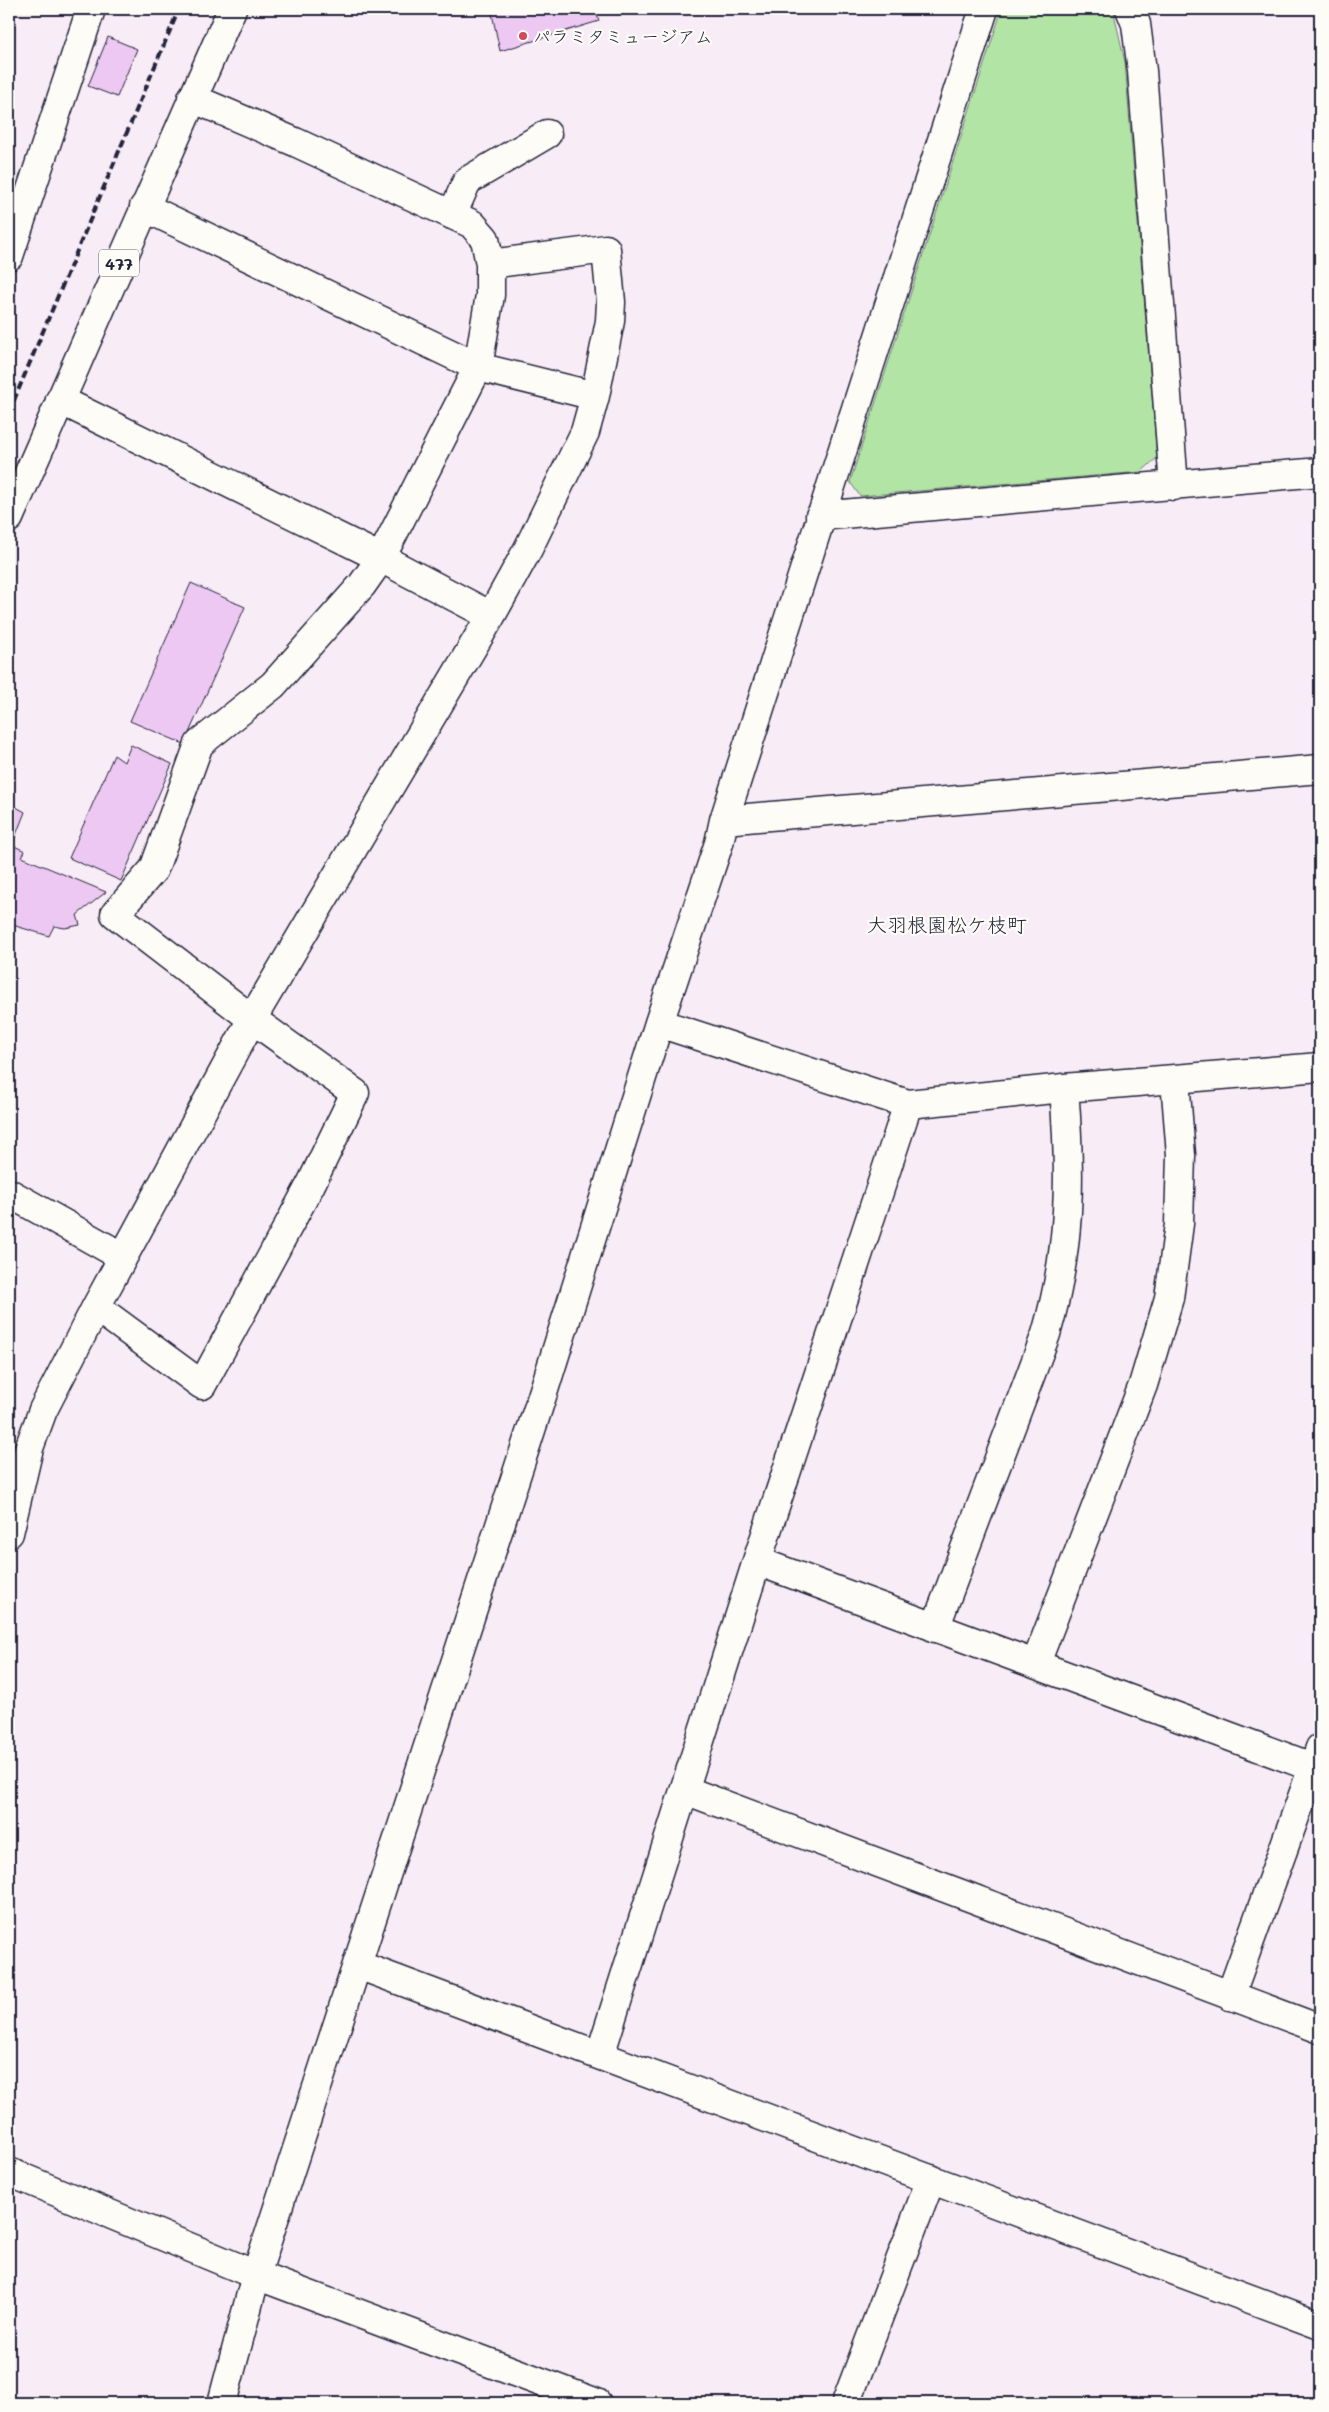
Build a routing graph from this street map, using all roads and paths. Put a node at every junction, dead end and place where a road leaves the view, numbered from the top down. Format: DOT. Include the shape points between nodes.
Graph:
graph roads {
  1 [pos="91,9"];
  2 [pos="232,9"];
  3 [pos="984,9"];
  4 [pos="1130,9"];
  5 [pos="192,98"];
  6 [pos="547,134"];
  7 [pos="144,207"];
  8 [pos="452,215"];
  9 [pos="9,256"];
  10 [pos="490,264"];
  11 [pos="478,367"];
  12 [pos="594,396"];
  13 [pos="60,400"];
  14 [pos="1320,472"];
  15 [pos="1174,486"];
  16 [pos="820,516"];
  17 [pos="9,518"];
  18 [pos="381,558"];
  19 [pos="491,616"];
  20 [pos="1320,769"];
  21 [pos="724,820"];
  22 [pos="252,1019"];
  23 [pos="659,1024"];
  24 [pos="1320,1067"];
  25 [pos="1175,1080"];
  26 [pos="1064,1088"];
  27 [pos="908,1104"];
  28 [pos="9,1193"];
  29 [pos="124,1257"];
  30 [pos="96,1307"];
  31 [pos="9,1533"];
  32 [pos="757,1561"];
  33 [pos="935,1628"];
  34 [pos="1036,1663"];
  35 [pos="1316,1757"];
  36 [pos="685,1790"];
  37 [pos="358,1965"];
  38 [pos="1230,1996"];
  39 [pos="1320,2029"];
  40 [pos="600,2056"];
  41 [pos="9,2172"];
  42 [pos="931,2179"];
  43 [pos="256,2276"];
  44 [pos="1320,2325"];
  45 [pos="222,2403"];
  46 [pos="596,2403"];
  47 [pos="846,2403"];
  1 -- 9 [label="main road"];
  2 -- 5 [label="main road, 477"];
  3 -- 16 [label="main road"];
  4 -- 15 [label="main road" via="1136,24 1142,71"];
  5 -- 7 [label="main road, 477"];
  5 -- 8 [label="main road"];
  6 -- 8 [label="main road" via="468,181"];
  7 -- 11 [label="main road"];
  7 -- 13 [label="main road, 477"];
  8 -- 10 [label="main road" via="472,224 485,239"];
  10 -- 11 [label="main road" via="490,295"];
  10 -- 12 [label="main road" via="606,250 610,321"];
  11 -- 12 [label="main road"];
  11 -- 18 [label="main road"];
  12 -- 19 [label="main road" via="584,432 528,549"];
  13 -- 17 [label="main road, 477"];
  13 -- 18 [label="main road"];
  14 -- 15 [label="main road"];
  15 -- 16 [label="main road"];
  16 -- 21 [label="main road"];
  18 -- 19 [label="main road"];
  18 -- 22 [label="main road" via="362,585 273,685 199,744 154,869 115,914"];
  19 -- 22 [label="main road"];
  20 -- 21 [label="main road"];
  21 -- 23 [label="main road"];
  22 -- 29 [label="main road"];
  22 -- 30 [label="main road" via="355,1093 311,1184 202,1385"];
  23 -- 27 [label="main road"];
  23 -- 37 [label="main road"];
  24 -- 25 [label="main road"];
  25 -- 26 [label="main road"];
  25 -- 34 [label="main road" via="1180,1175 1169,1298 1143,1385"];
  26 -- 27 [label="main road"];
  26 -- 33 [label="main road" via="1069,1204 1056,1301"];
  27 -- 32 [label="main road"];
  28 -- 29 [label="main road"];
  29 -- 30 [label="main road"];
  30 -- 31 [label="main road" via="43,1410 28,1448"];
  32 -- 33 [label="main road"];
  32 -- 36 [label="main road"];
  33 -- 34 [label="main road"];
  34 -- 35 [label="main road"];
  35 -- 38 [label="main road"];
  36 -- 38 [label="main road"];
  36 -- 40 [label="main road"];
  37 -- 40 [label="main road"];
  37 -- 43 [label="main road"];
  38 -- 39 [label="main road"];
  40 -- 42 [label="main road"];
  41 -- 43 [label="main road"];
  42 -- 44 [label="main road"];
  42 -- 47 [label="main road"];
  43 -- 45 [label="main road"];
  43 -- 46 [label="main road"];
}
